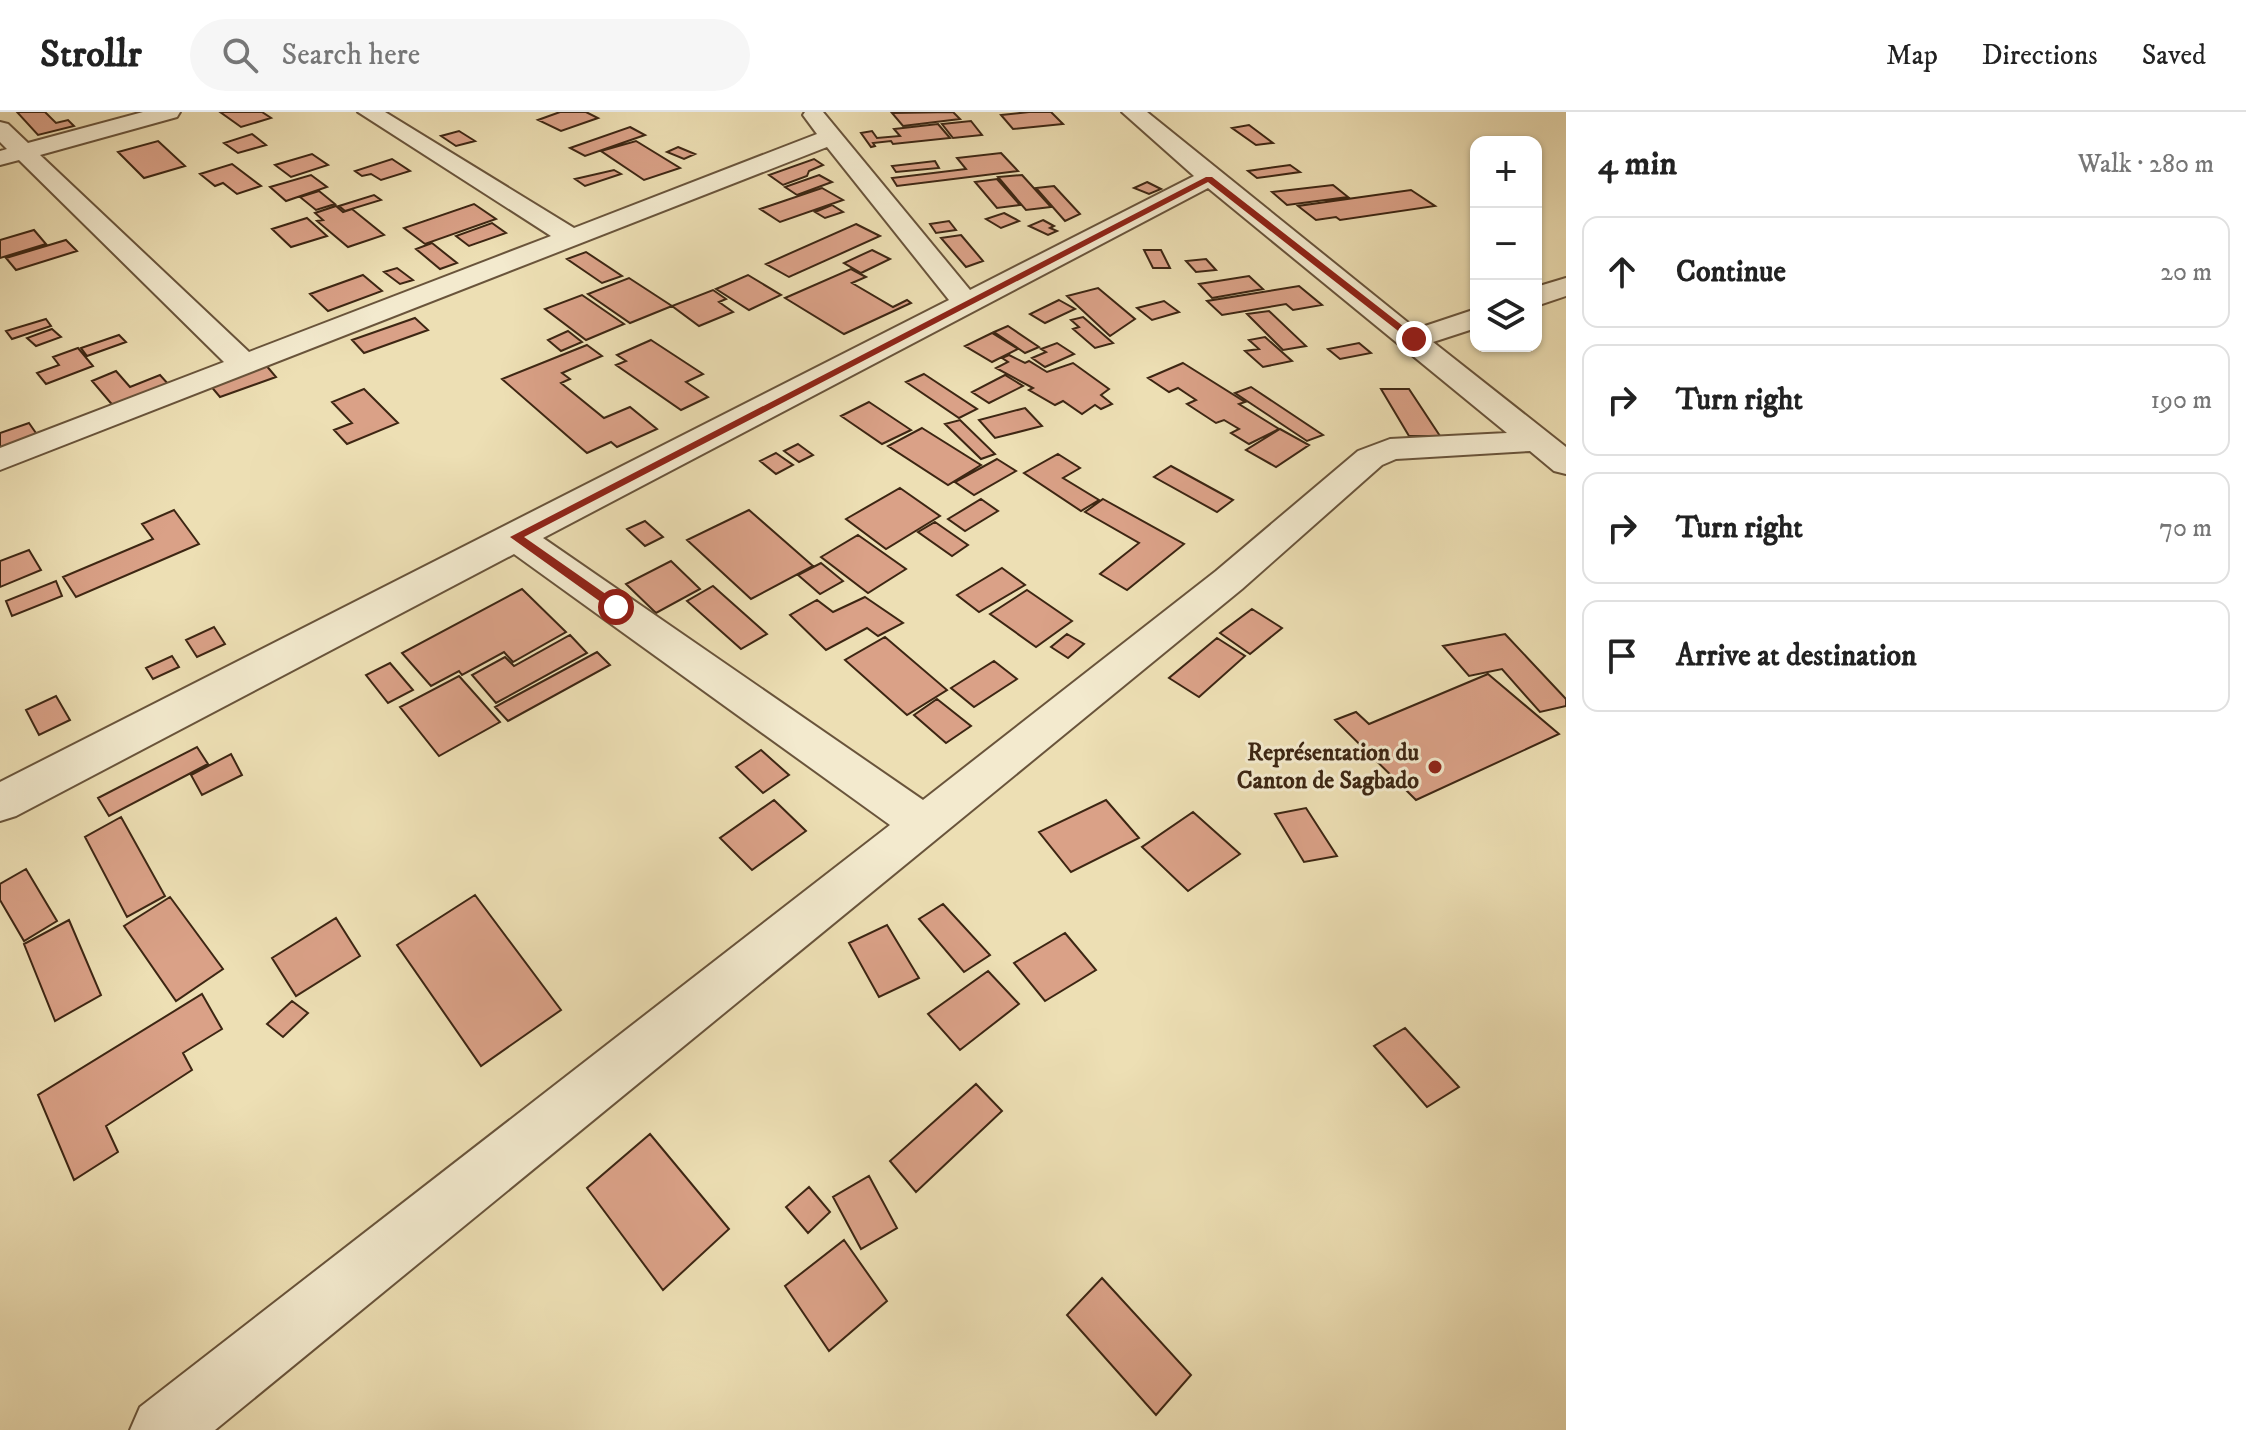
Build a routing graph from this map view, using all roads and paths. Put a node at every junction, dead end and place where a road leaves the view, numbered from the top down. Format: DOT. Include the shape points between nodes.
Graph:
graph roads {
  1 [pos="169,112"];
  2 [pos="369,112"];
  3 [pos="812,112"];
  4 [pos="1133,112"];
  5 [pos="0,129"];
  6 [pos="831,137"];
  7 [pos="12,156"];
  8 [pos="1209,178"];
  9 [pos="572,238"];
  10 [pos="1566,286"];
  11 [pos="1542,295"];
  12 [pos="966,303"];
  13 [pos="1470,320"];
  14 [pos="1414,339"];
  15 [pos="245,365"];
  16 [pos="1552,453"];
  17 [pos="0,460"];
  18 [pos="516,537"];
  19 [pos="0,803"];
  20 [pos="924,825"];
  21 [pos="163,1430"];
  1 -- 7 [label="street"];
  2 -- 9 [label="street"];
  3 -- 6 [label="street"];
  4 -- 8 [label="street"];
  5 -- 7 [label="street"];
  6 -- 9 [label="street"];
  6 -- 12 [label="street"];
  7 -- 15 [label="street"];
  8 -- 12 [label="street"];
  8 -- 14 [label="street"];
  9 -- 15 [label="street"];
  10 -- 11 [label="street"];
  12 -- 18 [label="street"];
  13 -- 14 [label="street"];
  14 -- 16 [label="street"];
  15 -- 17 [label="street"];
  16 -- 20 [label="street" via="1390,449 1370,458 1229,580"];
  18 -- 19 [label="street"];
  18 -- 20 [label="street"];
  20 -- 21 [label="street"];
}
